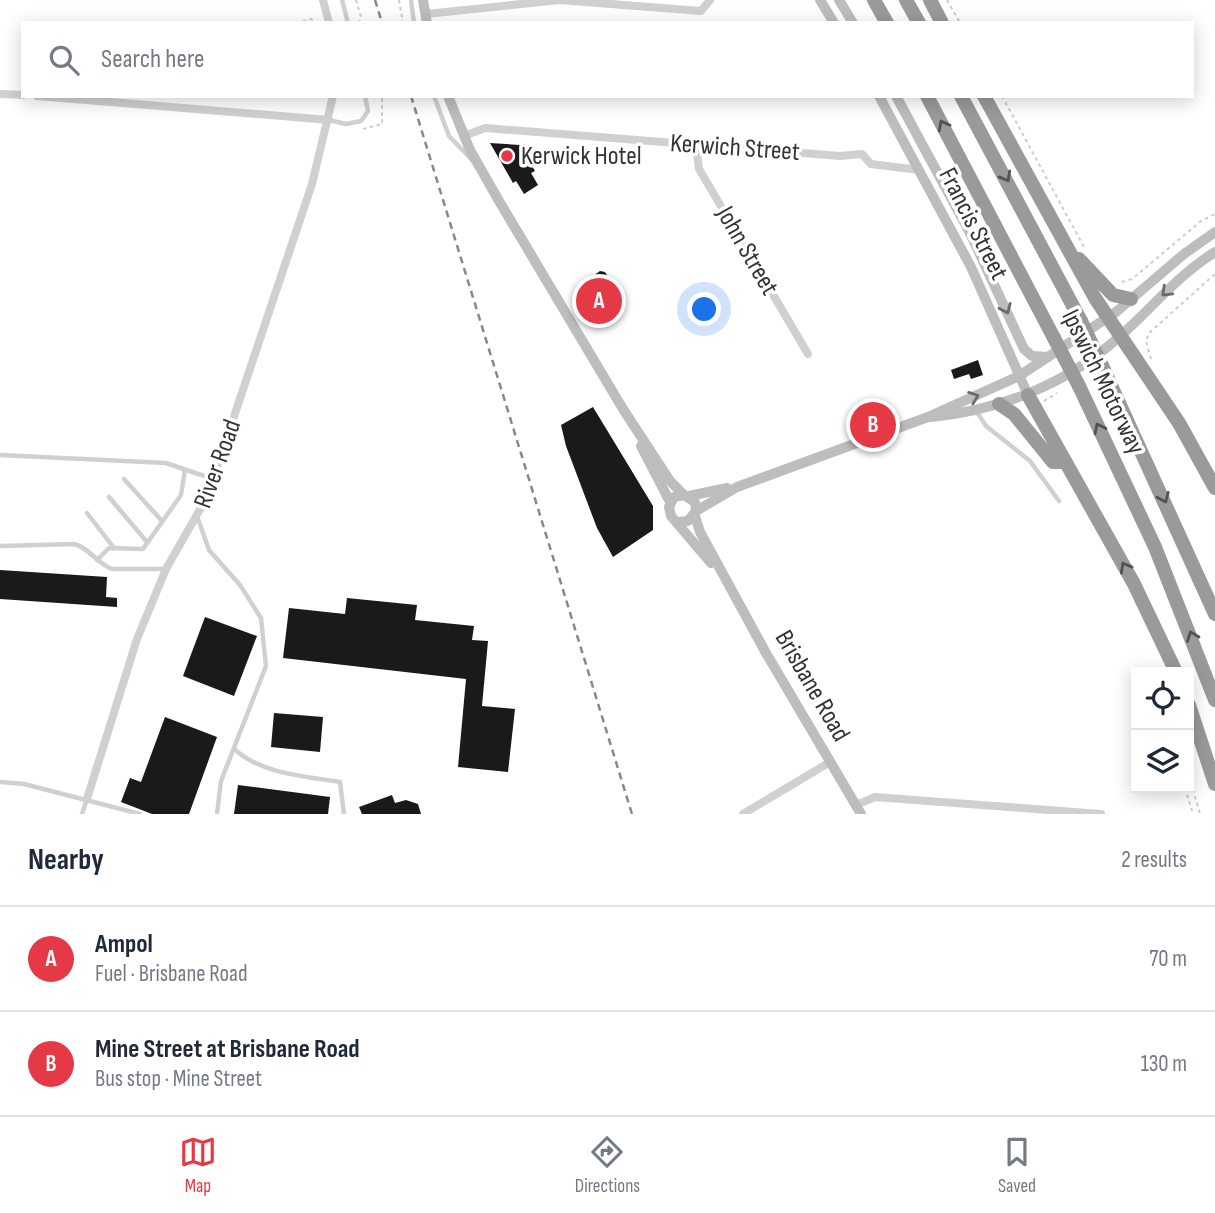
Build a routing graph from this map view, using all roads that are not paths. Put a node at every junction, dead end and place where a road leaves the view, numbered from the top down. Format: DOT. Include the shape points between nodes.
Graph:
graph roads {
  1 [pos="323,0"];
  2 [pos="342,0"];
  3 [pos="411,0"];
  4 [pos="423,0"];
  5 [pos="559,0"];
  6 [pos="710,0"];
  7 [pos="820,0"];
  8 [pos="838,0"];
  9 [pos="874,0"];
  10 [pos="906,0"];
  11 [pos="930,0"];
  12 [pos="426,19"];
  13 [pos="328,21"];
  14 [pos="347,21"];
  15 [pos="414,21"];
  16 [pos="833,21"];
  17 [pos="852,21"];
  18 [pos="886,21"];
  19 [pos="918,21"];
  20 [pos="941,21"];
  21 [pos="0,94"];
  22 [pos="21,95"];
  23 [pos="61,98"];
  24 [pos="333,98"];
  25 [pos="365,98"];
  26 [pos="435,98"];
  27 [pos="449,98"];
  28 [pos="879,98"];
  29 [pos="897,98"];
  30 [pos="928,98"];
  31 [pos="962,98"];
  32 [pos="985,98"];
  33 [pos="329,120"];
  34 [pos="464,136"];
  35 [pos="696,145"];
  36 [pos="478,165"];
  37 [pos="920,170"];
  38 [pos="1215,232"];
  39 [pos="1069,252"];
  40 [pos="1215,252"];
  41 [pos="1131,299"];
  42 [pos="1108,318"];
  43 [pos="1121,336"];
  44 [pos="808,354"];
  45 [pos="1048,357"];
  46 [pos="1019,376"];
  47 [pos="1028,395"];
  48 [pos="999,404"];
  49 [pos="623,409"];
  50 [pos="976,411"];
  51 [pos="928,417"];
  52 [pos="0,455"];
  53 [pos="1063,462"];
  54 [pos="185,470"];
  55 [pos="124,480"];
  56 [pos="213,480"];
  57 [pos="737,487"];
  58 [pos="1215,488"];
  59 [pos="687,495"];
  60 [pos="109,497"];
  61 [pos="1059,501"];
  62 [pos="670,502"];
  63 [pos="87,513"];
  64 [pos="696,513"];
  65 [pos="198,519"];
  66 [pos="162,521"];
  67 [pos="679,522"];
  68 [pos="147,542"];
  69 [pos="0,546"];
  70 [pos="114,548"];
  71 [pos="97,560"];
  72 [pos="166,569"];
  73 [pos="725,579"];
  74 [pos="1215,614"];
  75 [pos="1174,667"];
  76 [pos="1215,700"];
  77 [pos="1194,720"];
  78 [pos="234,750"];
  79 [pos="830,762"];
  80 [pos="0,782"];
  81 [pos="1215,784"];
  82 [pos="87,799"];
  83 [pos="859,810"];
  84 [pos="82,814"];
  85 [pos="140,814"];
  86 [pos="217,814"];
  87 [pos="344,814"];
  88 [pos="743,814"];
  89 [pos="1101,814"];
  1 -- 13 [label="street"];
  2 -- 14 [label="lane"];
  3 -- 15 [label="lane"];
  4 -- 12 [label="main road"];
  5 -- 6 [label="street" via="701,11"];
  5 -- 12 [label="street"];
  7 -- 16 [label="main road"];
  8 -- 17 [label="main road"];
  9 -- 18 [label="highway"];
  10 -- 19 [label="highway"];
  11 -- 20 [label="highway"];
  21 -- 22 [label="street"];
  23 -- 33 [label="street"];
  24 -- 33 [label="street, River Road"];
  25 -- 33 [label="lane" via="368,111 361,121"];
  26 -- 36 [label="lane" via="453,142"];
  27 -- 34 [label="main road"];
  28 -- 37 [label="main road, Francis Street"];
  29 -- 45 [label="main road, Francis Street, one-way" via="969,231 1024,349 1032,356"];
  76 -- 30 [label="highway, Ipswich Motorway, one-way, bridge" via="1155,547 1079,386"];
  31 -- 74 [label="highway, Ipswich Motorway, one-way, bridge" via="1081,321"];
  32 -- 39 [label="highway"];
  33 -- 56 [label="street, River Road"];
  34 -- 35 [label="street, Kerwich Street" via="485,128"];
  34 -- 36 [label="main road"];
  35 -- 37 [label="street, Kerwich Street" via="862,154 872,164"];
  35 -- 44 [label="street, John Street" via="699,169"];
  36 -- 49 [label="main road"];
  37 -- 46 [label="main road, Francis Street" via="971,267"];
  38 -- 41 [label="main road"];
  39 -- 41 [label="highway" via="1113,295"];
  39 -- 42 [label="highway"];
  40 -- 43 [label="main road, one-way" via="1191,268"];
  41 -- 42 [label="main road"];
  42 -- 43 [label="highway"];
  42 -- 45 [label="main road"];
  43 -- 47 [label="main road" via="1074,371"];
  43 -- 58 [label="highway" via="1179,423"];
  45 -- 46 [label="main road"];
  46 -- 47 [label="main road, Francis Street"];
  51 -- 46 [label="main road, one-way"];
  47 -- 48 [label="main road"];
  47 -- 53 [label="highway"];
  48 -- 50 [label="main road"];
  48 -- 53 [label="highway" via="1014,414 1053,462"];
  49 -- 59 [label="main road" via="670,481"];
  49 -- 62 [label="main road"];
  50 -- 51 [label="main road"];
  50 -- 61 [label="lane" via="986,426 1030,461"];
  51 -- 57 [label="main road"];
  52 -- 54 [label="lane" via="166,463"];
  75 -- 53 [label="highway, one-way" via="1135,584"];
  54 -- 56 [label="lane"];
  54 -- 66 [label="lane" via="181,495"];
  55 -- 66 [label="lane"];
  56 -- 65 [label="street, River Road"];
  57 -- 59 [label="main road"];
  57 -- 64 [label="main road"];
  59 -- 62 [label="main road"];
  59 -- 64 [label="main road" via="695,502"];
  60 -- 68 [label="lane"];
  62 -- 67 [label="main road" via="671,516"];
  63 -- 70 [label="lane"];
  64 -- 67 [label="main road" via="688,522"];
  64 -- 73 [label="main road, Brisbane Road" via="698,528"];
  65 -- 72 [label="street, River Road"];
  65 -- 78 [label="lane" via="209,550 261,618 266,666"];
  66 -- 68 [label="lane"];
  67 -- 73 [label="main road, Brisbane Road"];
  68 -- 70 [label="lane" via="139,551"];
  69 -- 71 [label="lane" via="74,544"];
  70 -- 71 [label="lane" via="106,549"];
  71 -- 72 [label="lane" via="112,569"];
  72 -- 82 [label="street, River Road" via="137,639"];
  73 -- 79 [label="main road, Brisbane Road"];
  77 -- 81 [label="highway"];
  78 -- 86 [label="lane" via="221,781"];
  78 -- 87 [label="lane" via="249,762 287,774 340,782"];
  79 -- 83 [label="main road, Brisbane Road"];
  79 -- 88 [label="street"];
  80 -- 82 [label="lane"];
  82 -- 84 [label="lane"];
  82 -- 85 [label="lane"];
  83 -- 89 [label="street" via="878,797"];
}
